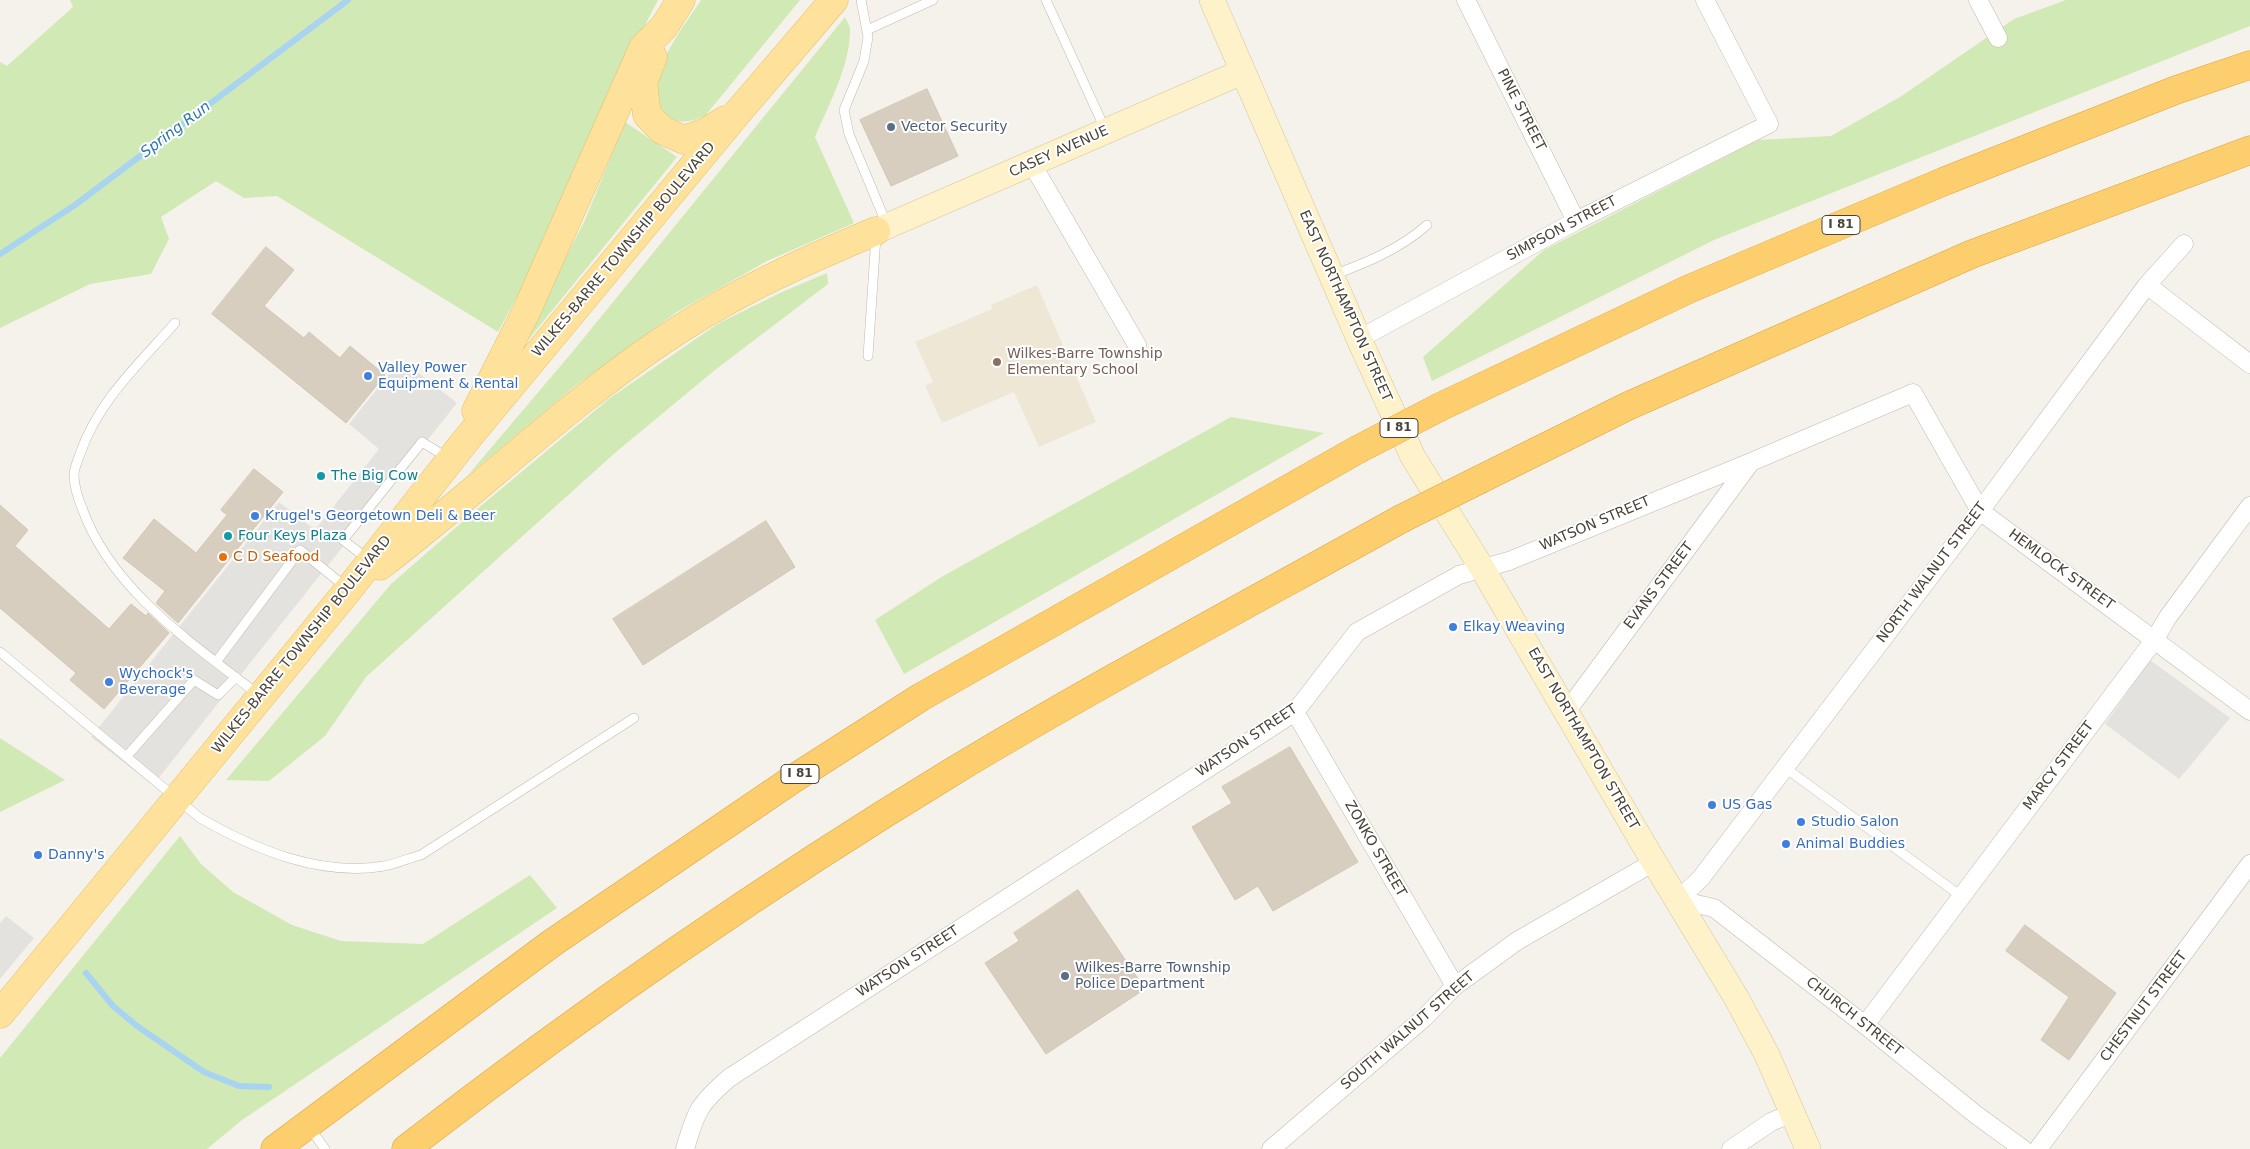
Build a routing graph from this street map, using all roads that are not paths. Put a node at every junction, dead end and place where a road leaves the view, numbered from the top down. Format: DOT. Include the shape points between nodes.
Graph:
graph roads {
  1 [pos="681,0"];
  2 [pos="834,0"];
  3 [pos="861,0"];
  4 [pos="933,0"];
  5 [pos="1046,0"];
  6 [pos="1212,0"];
  7 [pos="1466,0"];
  8 [pos="1705,0"];
  9 [pos="1978,0"];
  10 [pos="664,27"];
  11 [pos="867,30"];
  12 [pos="1998,38"];
  13 [pos="2250,65"];
  14 [pos="1242,72"];
  15 [pos="739,111"];
  16 [pos="1106,131"];
  17 [pos="2250,150"];
  18 [pos="1032,164"];
  19 [pos="1576,221"];
  20 [pos="1427,225"];
  21 [pos="882,228"];
  22 [pos="2184,244"];
  23 [pos="1331,276"];
  24 [pos="2147,285"];
  25 [pos="175,323"];
  26 [pos="1359,339"];
  27 [pos="1137,345"];
  28 [pos="868,356"];
  29 [pos="2250,364"];
  30 [pos="1913,393"];
  31 [pos="458,450"];
  32 [pos="1751,462"];
  33 [pos="2250,506"];
  34 [pos="1980,511"];
  35 [pos="375,564"];
  36 [pos="1482,568"];
  37 [pos="349,589"];
  38 [pos="2155,639"];
  39 [pos="0,652"];
  40 [pos="216,662"];
  41 [pos="236,677"];
  42 [pos="261,696"];
  43 [pos="1567,711"];
  44 [pos="2250,711"];
  45 [pos="1295,712"];
  46 [pos="634,718"];
  47 [pos="126,757"];
  48 [pos="1784,767"];
  49 [pos="176,799"];
  50 [pos="1654,862"];
  51 [pos="2250,864"];
  52 [pos="1961,896"];
  53 [pos="1678,900"];
  54 [pos="1456,986"];
  55 [pos="0,1014"];
  56 [pos="1865,1025"];
  57 [pos="1792,1113"];
  58 [pos="308,1124"];
  59 [pos="275,1149"];
  60 [pos="325,1149"];
  61 [pos="406,1149"];
  62 [pos="685,1149"];
  63 [pos="1272,1149"];
  64 [pos="1732,1149"];
  65 [pos="1808,1149"];
  66 [pos="2023,1149"];
  67 [pos="2038,1149"];
  1 -- 10 [label="main road"];
  2 -- 15 [label="main road, WILKES-BARRE TOWNSHIP BOULEVARD"];
  3 -- 11 [label="lane"];
  4 -- 11 [label="lane"];
  5 -- 16 [label="lane"];
  6 -- 14 [label="main road, EAST NORTHAMPTON STREET"];
  7 -- 19 [label="street, PINE STREET"];
  8 -- 19 [label="street, SIMPSON STREET" via="1769,124"];
  9 -- 12 [label="street"];
  10 -- 15 [label="main road" via="644,82 647,115 662,130 684,140 706,132"];
  10 -- 31 [label="main road" via="644,48 526,312"];
  11 -- 21 [label="lane" via="864,61 844,110 848,134"];
  13 -- 58 [label="highway, I 81, bridge" via="2176,90 1944,181 1689,288 1357,450 921,697 793,778 552,943"];
  14 -- 16 [label="main road, CASEY AVENUE"];
  14 -- 23 [label="main road, EAST NORTHAMPTON STREET"];
  15 -- 31 [label="main road, WILKES-BARRE TOWNSHIP BOULEVARD"];
  16 -- 18 [label="main road, CASEY AVENUE"];
  17 -- 61 [label="highway, bridge" via="1972,254 1628,406 1400,520 952,772 788,875 524,1058"];
  18 -- 21 [label="main road, CASEY AVENUE"];
  18 -- 27 [label="street"];
  19 -- 26 [label="street, SIMPSON STREET"];
  20 -- 23 [label="lane" via="1371,261"];
  21 -- 28 [label="lane"];
  21 -- 35 [label="main road" via="794,266 681,329 630,364 429,528"];
  22 -- 24 [label="street, NORTH WALNUT STREET"];
  23 -- 26 [label="main road, EAST NORTHAMPTON STREET"];
  24 -- 29 [label="street"];
  24 -- 34 [label="street, NORTH WALNUT STREET"];
  25 -- 40 [label="lane" via="105,402 86,438 74,474 89,527 111,561 136,594"];
  26 -- 36 [label="main road, EAST NORTHAMPTON STREET" via="1413,457"];
  30 -- 32 [label="street, WATSON STREET"];
  30 -- 34 [label="street, HEMLOCK STREET"];
  31 -- 35 [label="main road, WILKES-BARRE TOWNSHIP BOULEVARD"];
  32 -- 36 [label="street, WATSON STREET"];
  32 -- 43 [label="street, EVANS STREET"];
  33 -- 38 [label="street, MARCY STREET"];
  34 -- 38 [label="street, HEMLOCK STREET"];
  34 -- 48 [label="street, NORTH WALNUT STREET"];
  35 -- 37 [label="main road, WILKES-BARRE TOWNSHIP BOULEVARD"];
  36 -- 43 [label="main road, EAST NORTHAMPTON STREET"];
  36 -- 45 [label="street, WATSON STREET" via="1459,575 1357,632"];
  37 -- 40 [label="lane" via="300,550"];
  37 -- 42 [label="main road, WILKES-BARRE TOWNSHIP BOULEVARD"];
  38 -- 44 [label="street, HEMLOCK STREET"];
  38 -- 52 [label="street, MARCY STREET"];
  39 -- 47 [label="lane"];
  40 -- 41 [label="lane"];
  41 -- 42 [label="lane"];
  41 -- 47 [label="lane" via="218,696 194,680"];
  42 -- 49 [label="main road, WILKES-BARRE TOWNSHIP BOULEVARD"];
  43 -- 50 [label="main road, EAST NORTHAMPTON STREET"];
  45 -- 54 [label="street, ZONKO STREET"];
  45 -- 62 [label="street, WATSON STREET" via="729,1078 706,1098 694,1118"];
  46 -- 49 [label="lane" via="421,855 383,866 306,863 232,836 200,818"];
  47 -- 49 [label="lane"];
  48 -- 52 [label="lane"];
  48 -- 53 [label="street, NORTH WALNUT STREET" via="1701,878"];
  49 -- 55 [label="main road, WILKES-BARRE TOWNSHIP BOULEVARD"];
  50 -- 53 [label="main road, EAST NORTHAMPTON STREET"];
  50 -- 54 [label="street, SOUTH WALNUT STREET" via="1517,941"];
  51 -- 67 [label="street, CHESTNUT STREET"];
  52 -- 56 [label="street, MARCY STREET"];
  53 -- 56 [label="street, CHURCH STREET" via="1714,908"];
  53 -- 57 [label="main road, EAST NORTHAMPTON STREET" via="1738,998"];
  54 -- 63 [label="street, SOUTH WALNUT STREET" via="1424,1018"];
  56 -- 66 [label="street, CHURCH STREET" via="1974,1114"];
  57 -- 64 [label="street" via="1771,1122"];
  57 -- 65 [label="main road, EAST NORTHAMPTON STREET"];
  58 -- 59 [label="highway, I 81"];
  58 -- 60 [label="lane"];
}
